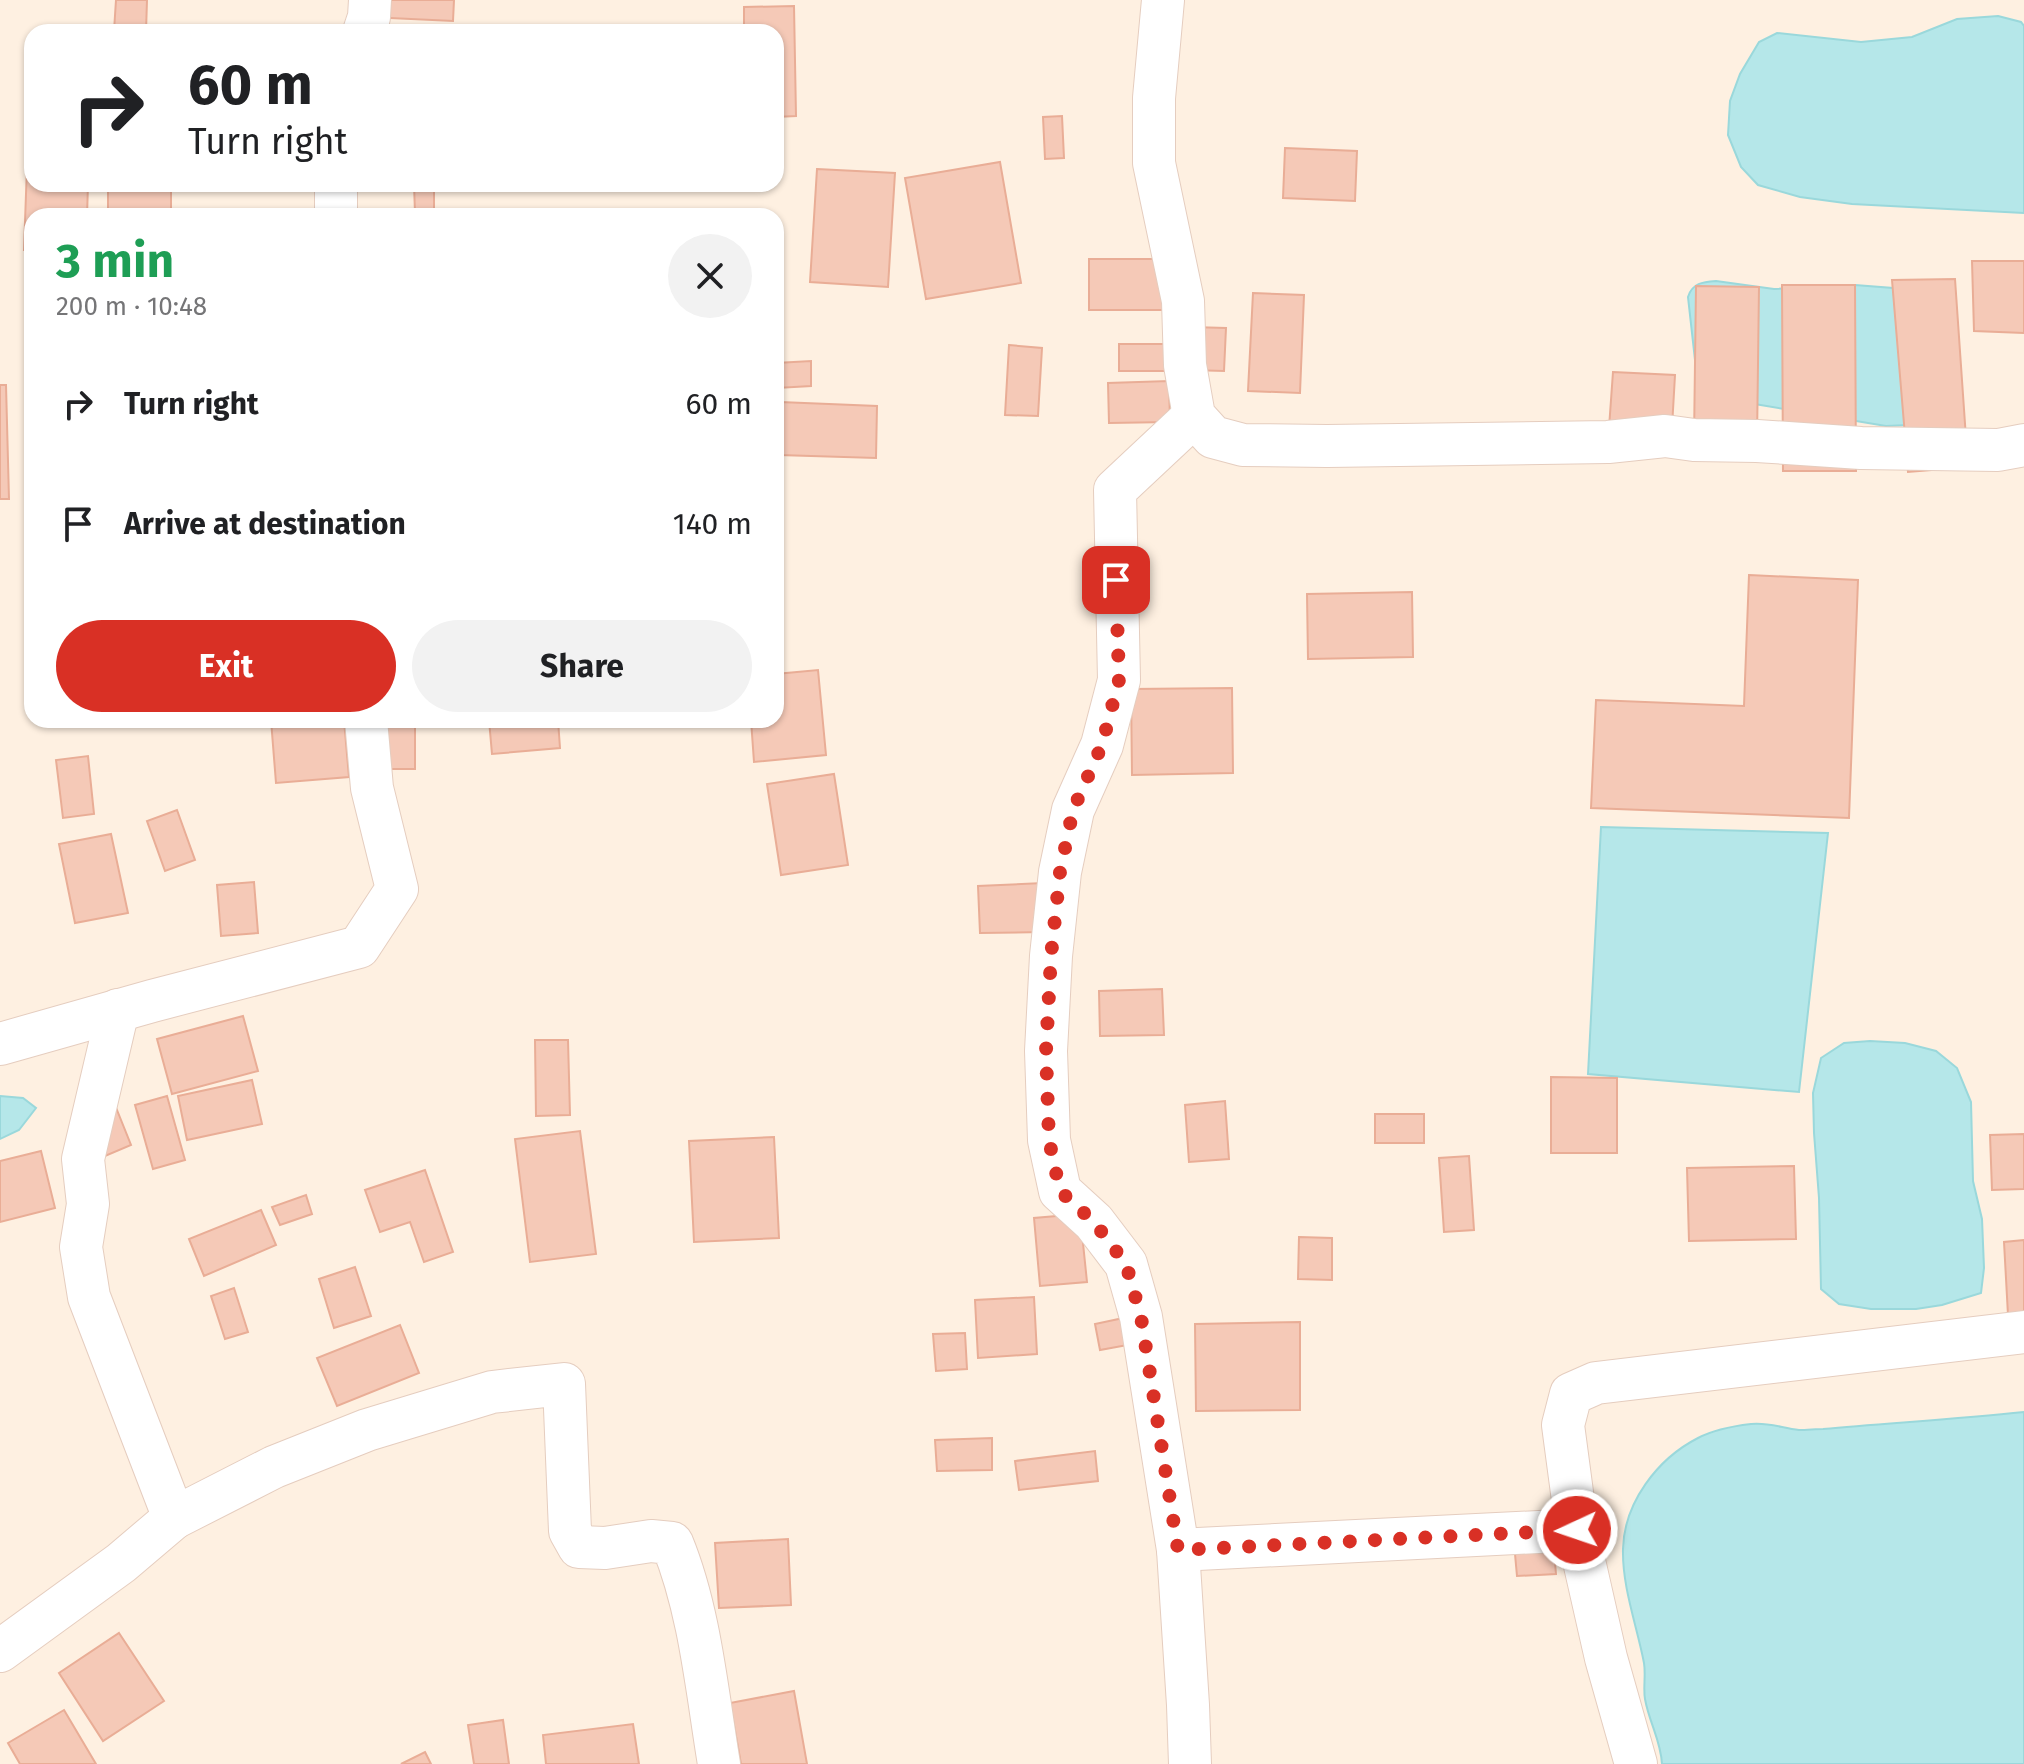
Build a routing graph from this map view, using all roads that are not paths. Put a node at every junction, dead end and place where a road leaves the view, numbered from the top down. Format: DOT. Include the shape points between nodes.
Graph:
graph roads {
  1 [pos="370,0"];
  2 [pos="1163,0"];
  3 [pos="367,24"];
  4 [pos="1194,416"];
  5 [pos="2024,445"];
  6 [pos="367,728"];
  7 [pos="118,1010"];
  8 [pos="0,1044"];
  9 [pos="2024,1332"];
  10 [pos="174,1518"];
  11 [pos="1577,1530"];
  12 [pos="1178,1550"];
  13 [pos="0,1651"];
  14 [pos="719,1764"];
  15 [pos="1190,1764"];
  16 [pos="1636,1764"];
  1 -- 3 [label="street"];
  2 -- 4 [label="street" via="1154,163 1183,301 1185,365"];
  4 -- 5 [label="street" via="1213,437 1243,445 1608,442 1665,436 1861,448 1998,450"];
  4 -- 12 [label="street" via="1115,490 1119,680 1102,745 1073,810 1060,872 1046,1051 1049,1140 1060,1191 1094,1222 1126,1264 1141,1317"];
  6 -- 7 [label="street" via="372,788 397,889 359,947"];
  7 -- 8 [label="street"];
  7 -- 10 [label="street" via="83,1159 88,1204 81,1247 89,1297"];
  9 -- 11 [label="street" via="1596,1383 1571,1394 1563,1425"];
  10 -- 13 [label="street"];
  10 -- 14 [label="street" via="274,1467 367,1430 492,1392 564,1384 570,1531 579,1547 672,1543 695,1622"];
  11 -- 12 [label="street"];
  11 -- 16 [label="street"];
  12 -- 15 [label="street"];
}
